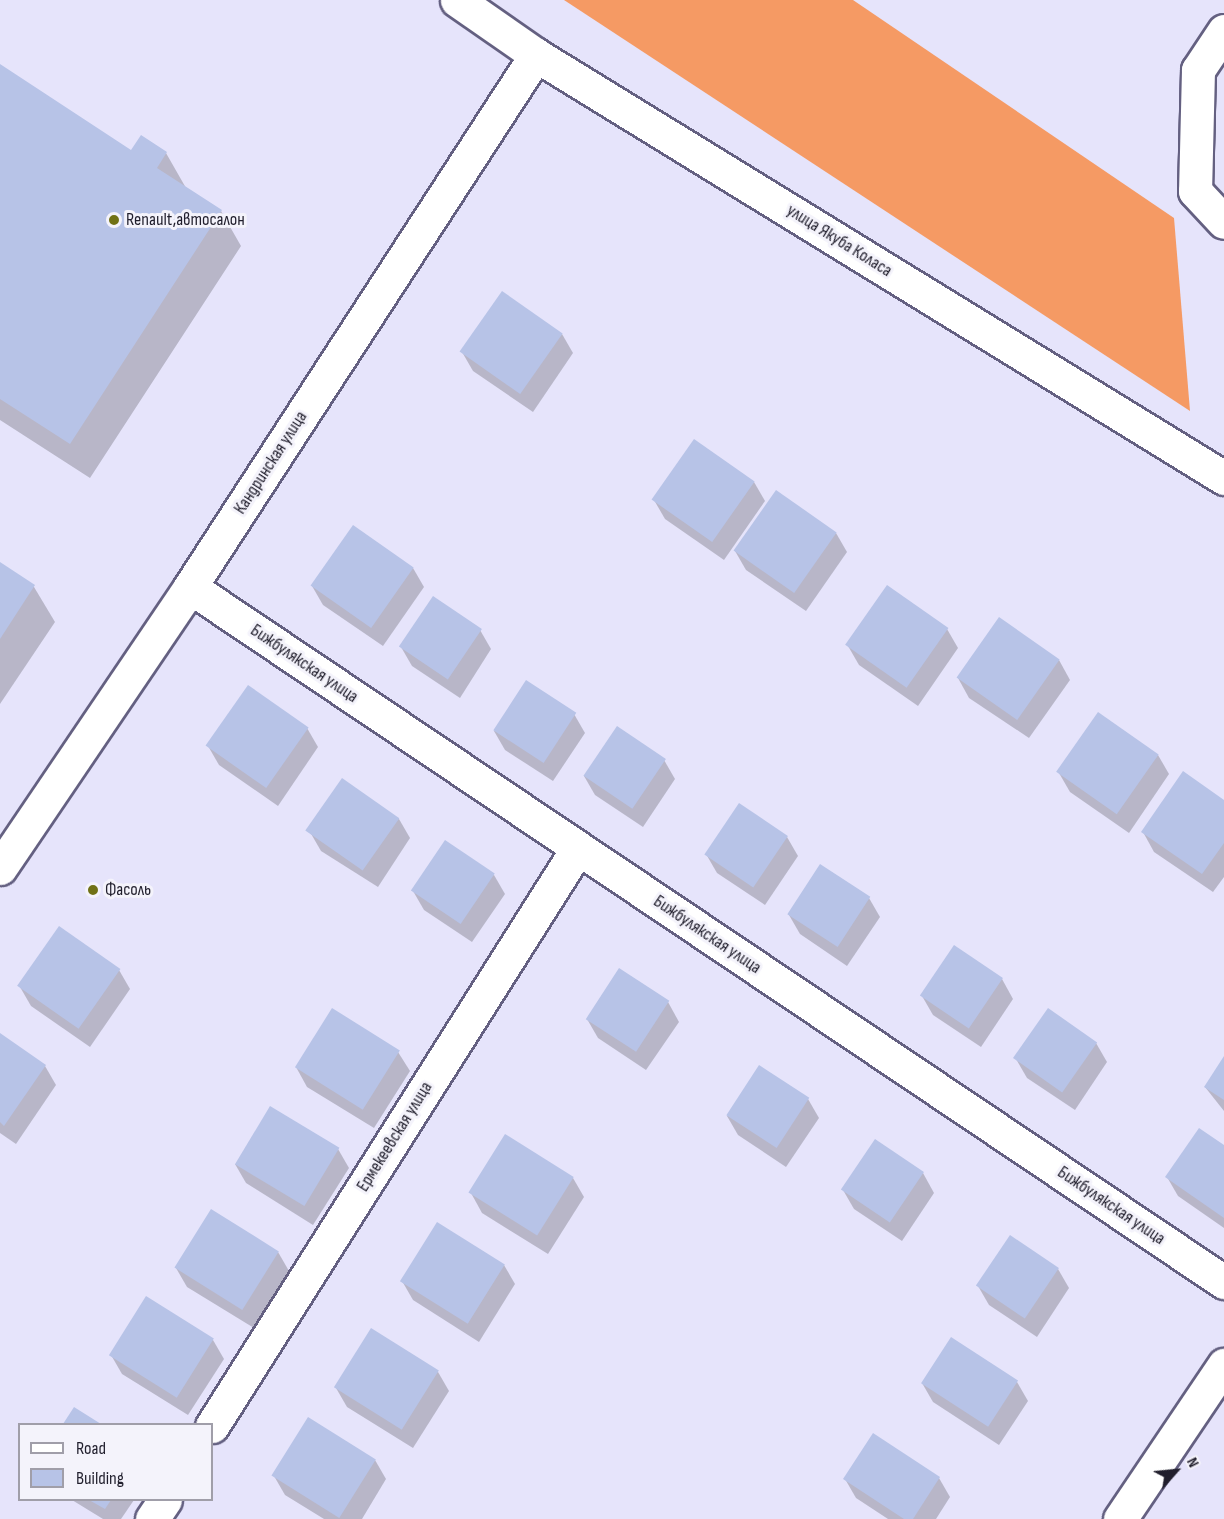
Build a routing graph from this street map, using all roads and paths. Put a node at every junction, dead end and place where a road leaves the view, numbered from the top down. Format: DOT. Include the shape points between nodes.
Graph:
graph roads {
  1 [pos="457,0"];
  2 [pos="1224,31"];
  3 [pos="536,55"];
  4 [pos="1224,222"];
  5 [pos="1223,474"];
  6 [pos="190,587"];
  7 [pos="578,848"];
  8 [pos="0,868"];
  9 [pos="1224,1282"];
  10 [pos="1224,1365"];
  11 [pos="213,1424"];
  12 [pos="164,1501"];
  13 [pos="152,1519"];
  14 [pos="1120,1519"];
  1 -- 3 [label="street, улица Якуба Коласа"];
  2 -- 4 [label="street" via="1198,70 1196,191"];
  3 -- 5 [label="street, улица Якуба Коласа"];
  3 -- 6 [label="street, Кандринская улица"];
  6 -- 7 [label="street, Бижбулякская улица"];
  6 -- 8 [label="street, Кандринская улица"];
  7 -- 9 [label="street, Бижбулякская улица"];
  7 -- 11 [label="street, Ермекеевская улица"];
  10 -- 14 [label="street"];
  12 -- 13 [label="street"];
}
